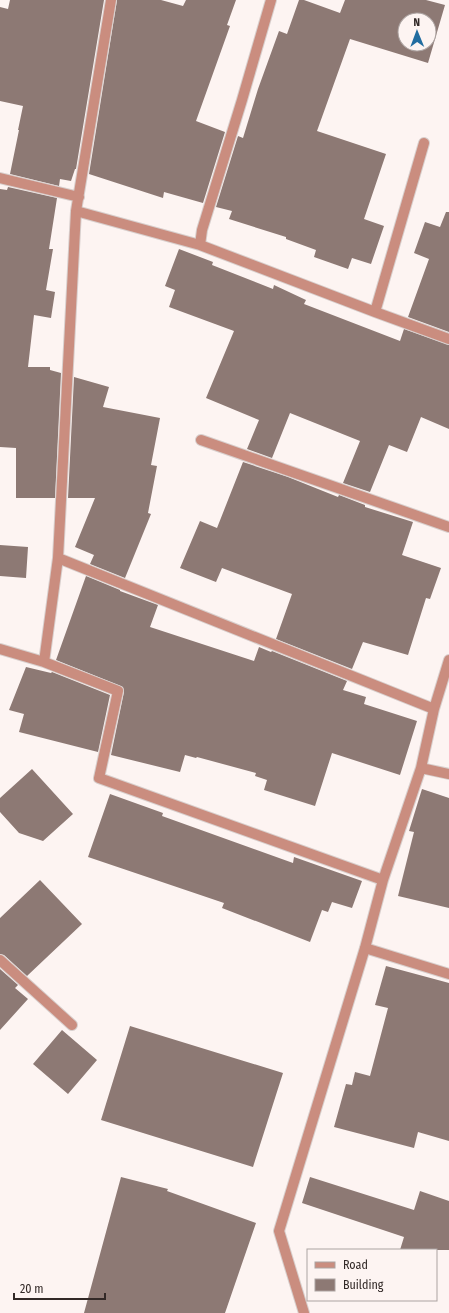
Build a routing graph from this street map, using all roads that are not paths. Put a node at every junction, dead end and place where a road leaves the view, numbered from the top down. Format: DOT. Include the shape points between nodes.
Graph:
graph roads {
  1 [pos="111,0"];
  2 [pos="271,0"];
  3 [pos="424,143"];
  4 [pos="0,178"];
  5 [pos="79,197"];
  6 [pos="76,212"];
  7 [pos="200,245"];
  8 [pos="375,312"];
  9 [pos="449,339"];
  10 [pos="201,440"];
  11 [pos="449,527"];
  12 [pos="58,558"];
  13 [pos="0,649"];
  14 [pos="449,660"];
  15 [pos="44,662"];
  16 [pos="434,709"];
  17 [pos="421,768"];
  18 [pos="449,774"];
  19 [pos="383,880"];
  20 [pos="365,948"];
  21 [pos="0,960"];
  22 [pos="449,974"];
  23 [pos="72,1025"];
  24 [pos="304,1313"];
  1 -- 5 [label="street"];
  2 -- 7 [label="street" via="202,230"];
  3 -- 8 [label="street"];
  4 -- 5 [label="street"];
  5 -- 6 [label="street"];
  6 -- 7 [label="street"];
  6 -- 12 [label="street"];
  7 -- 8 [label="street"];
  8 -- 9 [label="street"];
  10 -- 11 [label="street"];
  12 -- 15 [label="street"];
  12 -- 16 [label="street"];
  13 -- 15 [label="street"];
  14 -- 16 [label="street"];
  15 -- 19 [label="street" via="118,691 99,778"];
  16 -- 17 [label="street"];
  17 -- 18 [label="street"];
  17 -- 19 [label="street"];
  19 -- 20 [label="street"];
  20 -- 22 [label="street"];
  20 -- 24 [label="street" via="280,1231"];
  21 -- 23 [label="street"];
}
